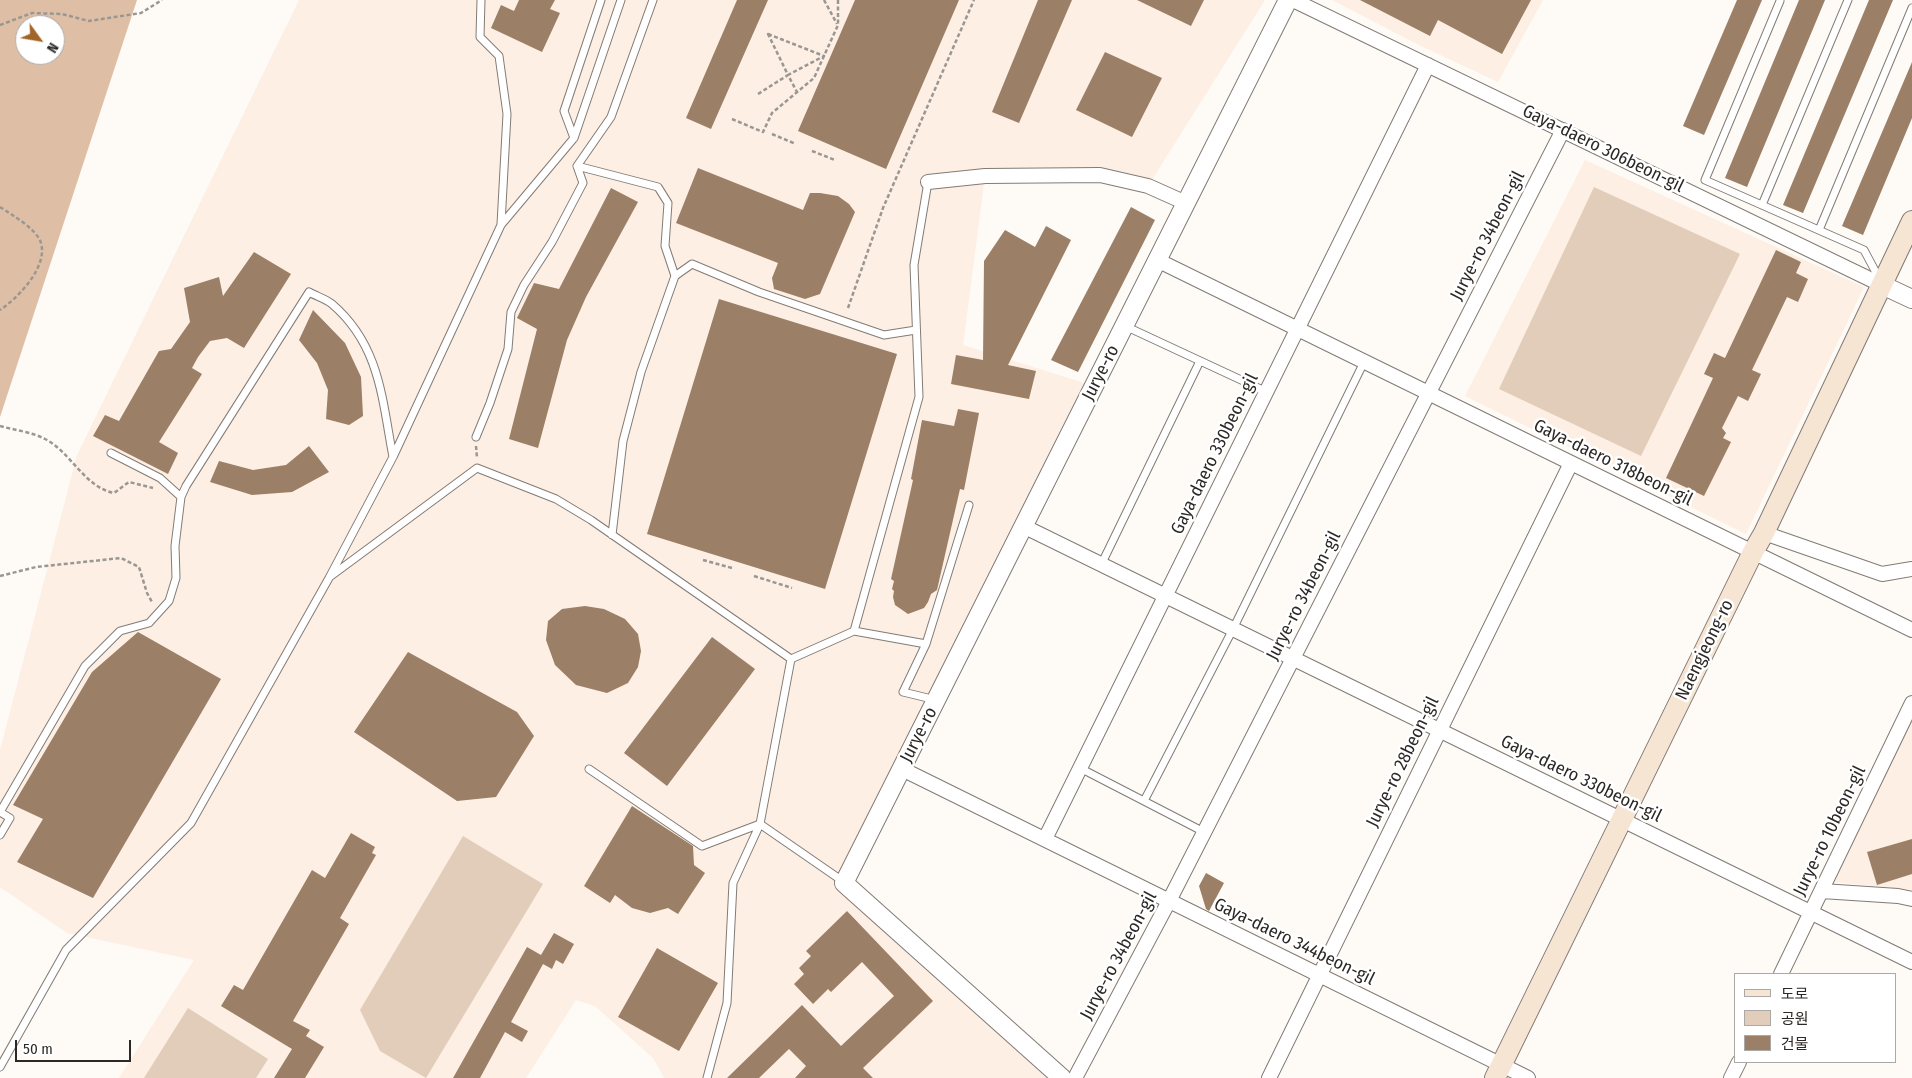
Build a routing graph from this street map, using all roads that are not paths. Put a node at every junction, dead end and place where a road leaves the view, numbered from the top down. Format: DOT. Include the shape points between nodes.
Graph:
graph roads {
  1 [pos="481,0"];
  2 [pos="601,0"];
  3 [pos="621,0"];
  4 [pos="653,0"];
  5 [pos="1288,0"];
  6 [pos="1293,0"];
  7 [pos="1848,0"];
  8 [pos="1780,1"];
  9 [pos="1912,8"];
  10 [pos="1428,65"];
  11 [pos="1563,130"];
  12 [pos="574,138"];
  13 [pos="577,166"];
  14 [pos="928,182"];
  15 [pos="1186,203"];
  16 [pos="1762,205"];
  17 [pos="1912,221"];
  18 [pos="501,225"];
  19 [pos="1819,230"];
  20 [pos="1157,260"];
  21 [pos="675,276"];
  22 [pos="1882,285"];
  23 [pos="1912,298"];
  24 [pos="1124,326"];
  25 [pos="1298,329"];
  26 [pos="916,330"];
  27 [pos="1200,361"];
  28 [pos="1364,362"];
  29 [pos="1266,392"];
  30 [pos="1429,393"];
  31 [pos="476,437"];
  32 [pos="111,453"];
  33 [pos="393,456"];
  34 [pos="1571,463"];
  35 [pos="181,497"];
  36 [pos="969,505"];
  37 [pos="1024,526"];
  38 [pos="1764,533"];
  39 [pos="612,535"];
  40 [pos="1753,552"];
  41 [pos="1101,565"];
  42 [pos="1912,569"];
  43 [pos="329,578"];
  44 [pos="1165,596"];
  45 [pos="1233,629"];
  46 [pos="1912,630"];
  47 [pos="854,632"];
  48 [pos="926,644"];
  49 [pos="791,659"];
  50 [pos="1293,659"];
  51 [pos="936,700"];
  52 [pos="1912,703"];
  53 [pos="1439,731"];
  54 [pos="1080,768"];
  55 [pos="589,769"];
  56 [pos="902,769"];
  57 [pos="1144,801"];
  58 [pos="1623,821"];
  59 [pos="760,824"];
  60 [pos="1204,832"];
  61 [pos="0,835"];
  62 [pos="1045,839"];
  63 [pos="844,883"];
  64 [pos="1822,891"];
  65 [pos="1912,899"];
  66 [pos="1169,901"];
  67 [pos="1811,913"];
  68 [pos="1912,962"];
  69 [pos="1781,973"];
  70 [pos="1319,975"];
  71 [pos="1738,1063"];
  72 [pos="0,1066"];
  73 [pos="1498,1072"];
  74 [pos="707,1078"];
  75 [pos="1062,1078"];
  76 [pos="1075,1078"];
  77 [pos="1269,1078"];
  78 [pos="1528,1078"];
  79 [pos="1731,1078"];
  1 -- 18 [label="lane" via="480,37 499,56 507,114"];
  2 -- 12 [label="lane" via="564,111"];
  3 -- 12 [label="lane"];
  4 -- 13 [label="lane" via="610,117"];
  5 -- 15 [label="street, Jurye-ro"];
  6 -- 10 [label="street, Gaya-daero 306beon-gil"];
  7 -- 16 [label="lane"];
  8 -- 16 [label="lane" via="1705,180"];
  9 -- 19 [label="lane"];
  10 -- 11 [label="street, Gaya-daero 306beon-gil"];
  10 -- 25 [label="street"];
  11 -- 22 [label="street, Gaya-daero 306beon-gil"];
  11 -- 30 [label="street, Jurye-ro 34beon-gil"];
  12 -- 18 [label="lane"];
  13 -- 21 [label="lane" via="658,187 668,203 665,246"];
  13 -- 31 [label="lane" via="583,183 511,312 508,349"];
  14 -- 15 [label="street" via="985,176 1100,175 1148,186"];
  14 -- 26 [label="lane" via="914,265"];
  15 -- 20 [label="street, Jurye-ro"];
  16 -- 19 [label="lane"];
  17 -- 22 [label="main road, Naengjeong-ro"];
  18 -- 33 [label="lane"];
  19 -- 22 [label="lane" via="1864,250"];
  20 -- 24 [label="street, Jurye-ro"];
  20 -- 25 [label="street, Gaya-daero 318beon-gil"];
  21 -- 26 [label="lane" via="692,264 759,292 884,335"];
  21 -- 39 [label="lane" via="641,372 623,441"];
  22 -- 23 [label="street, Gaya-daero 306beon-gil"];
  22 -- 38 [label="main road, Naengjeong-ro"];
  24 -- 27 [label="lane, Jurye-ro"];
  24 -- 37 [label="street, Jurye-ro"];
  25 -- 28 [label="street, Gaya-daero 318beon-gil"];
  25 -- 29 [label="street, Gaya-daero 330beon-gil"];
  26 -- 47 [label="lane" via="919,396"];
  27 -- 29 [label="lane, Jurye-ro"];
  27 -- 41 [label="lane"];
  28 -- 30 [label="street, Gaya-daero 318beon-gil"];
  28 -- 45 [label="lane"];
  29 -- 44 [label="street, Gaya-daero 330beon-gil"];
  30 -- 34 [label="street, Gaya-daero 318beon-gil"];
  30 -- 50 [label="street, Jurye-ro 34beon-gil"];
  32 -- 35 [label="lane" via="160,478"];
  33 -- 35 [label="lane" via="375,365 357,329 331,303 309,292"];
  33 -- 43 [label="lane"];
  34 -- 40 [label="street, Gaya-daero 318beon-gil"];
  34 -- 53 [label="street, Jurye-ro 28beon-gil"];
  35 -- 61 [label="lane" via="175,546 176,578 169,601 149,623 120,631 85,666 0,812 10,818"];
  36 -- 48 [label="lane"];
  37 -- 41 [label="street, Gaya-daero 330beon-gil"];
  37 -- 51 [label="street, Jurye-ro"];
  38 -- 40 [label="main road, Naengjeong-ro"];
  38 -- 42 [label="street" via="1882,574"];
  39 -- 43 [label="lane" via="556,498 477,468"];
  39 -- 49 [label="lane"];
  40 -- 46 [label="street, Gaya-daero 318beon-gil"];
  40 -- 58 [label="main road, Naengjeong-ro"];
  41 -- 44 [label="street, Gaya-daero 330beon-gil"];
  43 -- 72 [label="lane" via="192,823 66,950"];
  44 -- 45 [label="street, Gaya-daero 330beon-gil"];
  44 -- 54 [label="street"];
  45 -- 50 [label="street, Gaya-daero 330beon-gil"];
  45 -- 57 [label="lane"];
  47 -- 48 [label="lane"];
  47 -- 49 [label="lane"];
  48 -- 51 [label="lane" via="903,692"];
  49 -- 59 [label="lane"];
  50 -- 53 [label="street, Gaya-daero 330beon-gil"];
  50 -- 60 [label="street, Jurye-ro 34beon-gil"];
  51 -- 56 [label="street, Jurye-ro"];
  52 -- 64 [label="street, Jurye-ro 10beon-gil"];
  53 -- 58 [label="street, Gaya-daero 330beon-gil"];
  53 -- 70 [label="street, Jurye-ro 28beon-gil"];
  54 -- 57 [label="lane"];
  54 -- 62 [label="street"];
  55 -- 59 [label="lane" via="702,846"];
  56 -- 62 [label="street, Gaya-daero 344beon-gil"];
  56 -- 63 [label="street, Jurye-ro"];
  57 -- 60 [label="lane"];
  58 -- 67 [label="street, Gaya-daero 330beon-gil"];
  58 -- 73 [label="main road, Naengjeong-ro"];
  59 -- 63 [label="lane"];
  59 -- 74 [label="lane" via="732,883 727,1003"];
  60 -- 66 [label="street, Jurye-ro 34beon-gil"];
  62 -- 66 [label="street, Gaya-daero 344beon-gil"];
  63 -- 75 [label="street"];
  64 -- 65 [label="street"];
  64 -- 67 [label="street, Jurye-ro 10beon-gil"];
  66 -- 70 [label="street, Gaya-daero 344beon-gil"];
  66 -- 76 [label="street, Jurye-ro 34beon-gil"];
  67 -- 68 [label="street, Gaya-daero 330beon-gil"];
  67 -- 69 [label="street, Jurye-ro 10beon-gil"];
  70 -- 73 [label="street, Gaya-daero 344beon-gil"];
  70 -- 77 [label="street, Jurye-ro 28beon-gil"];
  71 -- 79 [label="street"];
  73 -- 78 [label="street, Gaya-daero 344beon-gil"];
}
